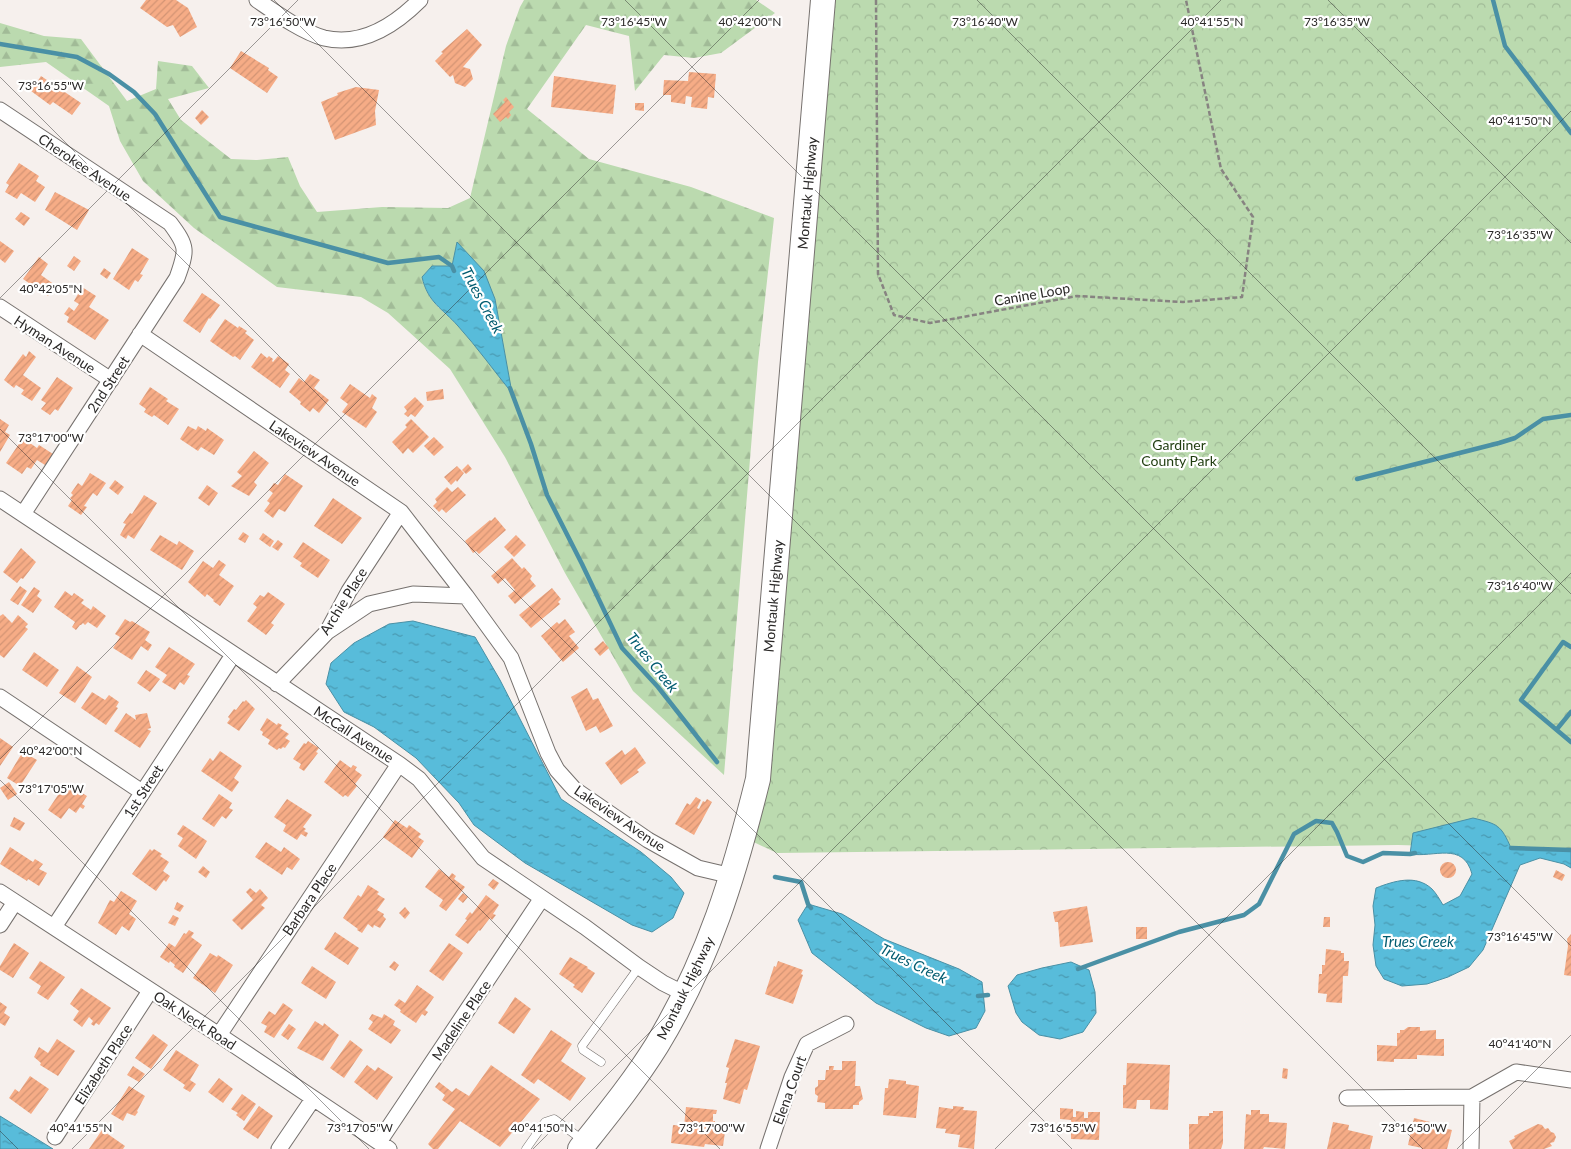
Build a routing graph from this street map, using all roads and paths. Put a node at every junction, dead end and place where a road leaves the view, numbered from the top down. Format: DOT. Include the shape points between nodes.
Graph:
graph roads {
  1 [pos="257,0"];
  2 [pos="420,0"];
  3 [pos="823,0"];
  4 [pos="876,0"];
  5 [pos="1186,0"];
  6 [pos="0,110"];
  7 [pos="170,223"];
  8 [pos="0,307"];
  9 [pos="140,334"];
  10 [pos="111,380"];
  11 [pos="0,499"];
  12 [pos="401,512"];
  13 [pos="23,514"];
  14 [pos="466,596"];
  15 [pos="327,632"];
  16 [pos="233,655"];
  17 [pos="277,684"];
  18 [pos="0,696"];
  19 [pos="399,764"];
  20 [pos="142,792"];
  21 [pos="732,876"];
  22 [pos="0,892"];
  23 [pos="542,898"];
  24 [pos="15,902"];
  25 [pos="0,925"];
  26 [pos="54,927"];
  27 [pos="639,967"];
  28 [pos="150,991"];
  29 [pos="685,994"];
  30 [pos="846,1024"];
  31 [pos="219,1035"];
  32 [pos="601,1062"];
  33 [pos="1571,1080"];
  34 [pos="1472,1097"];
  35 [pos="1347,1098"];
  36 [pos="313,1099"];
  37 [pos="55,1137"];
  38 [pos="384,1146"];
  39 [pos="583,1146"];
  40 [pos="279,1149"];
  41 [pos="526,1149"];
  42 [pos="768,1149"];
  43 [pos="1471,1149"];
  1 -- 2 [label="street" via="289,22 324,38 354,40 402,18"];
  3 -- 21 [label="main road, Montauk Highway" via="758,779"];
  4 -- 5 [label="path, Canine Loop" via="878,274 894,315 930,323 1077,296 1184,302 1242,297 1253,217 1221,169"];
  6 -- 7 [label="street, Cherokee Avenue"];
  7 -- 9 [label="street, 2nd Street" via="182,240 185,257 178,278"];
  8 -- 10 [label="street, Hyman Avenue"];
  9 -- 10 [label="street, 2nd Street"];
  9 -- 12 [label="street, Lakeview Avenue"];
  10 -- 13 [label="street, 2nd Street"];
  11 -- 13 [label="street, McCall Avenue"];
  12 -- 14 [label="street, Lakeview Avenue"];
  12 -- 15 [label="street, Archie Place" via="349,591"];
  13 -- 16 [label="street, McCall Avenue"];
  14 -- 15 [label="street" via="413,594 369,604"];
  14 -- 21 [label="street, Lakeview Avenue" via="511,658 548,753 557,770 574,789 648,840 698,868"];
  15 -- 17 [label="street, Archie Place"];
  16 -- 17 [label="street, McCall Avenue"];
  16 -- 20 [label="street, 1st Street"];
  17 -- 19 [label="street, McCall Avenue"];
  18 -- 20 [label="street"];
  19 -- 23 [label="street, McCall Avenue" via="418,779 483,858"];
  19 -- 31 [label="street, Barbara Place"];
  20 -- 26 [label="street, 1st Street"];
  21 -- 29 [label="main road, Montauk Highway" via="715,927"];
  22 -- 24 [label="street, Oak Neck Road"];
  23 -- 27 [label="street, McCall Avenue"];
  23 -- 38 [label="street, Madeline Place"];
  24 -- 25 [label="street"];
  24 -- 26 [label="street, Oak Neck Road"];
  26 -- 28 [label="street, Oak Neck Road"];
  27 -- 29 [label="street, McCall Avenue"];
  27 -- 32 [label="lane" via="582,1046"];
  28 -- 31 [label="street, Oak Neck Road"];
  28 -- 37 [label="street, Elizabeth Place"];
  29 -- 39 [label="main road, Montauk Highway" via="644,1064"];
  30 -- 42 [label="street, Elena Court" via="807,1044 792,1077"];
  31 -- 36 [label="street, Oak Neck Road"];
  33 -- 34 [label="street" via="1516,1072"];
  34 -- 35 [label="street"];
  34 -- 43 [label="street"];
  36 -- 38 [label="street, Oak Neck Road"];
  36 -- 40 [label="street"];
  39 -- 41 [label="lane" via="554,1119 545,1122"];
}
